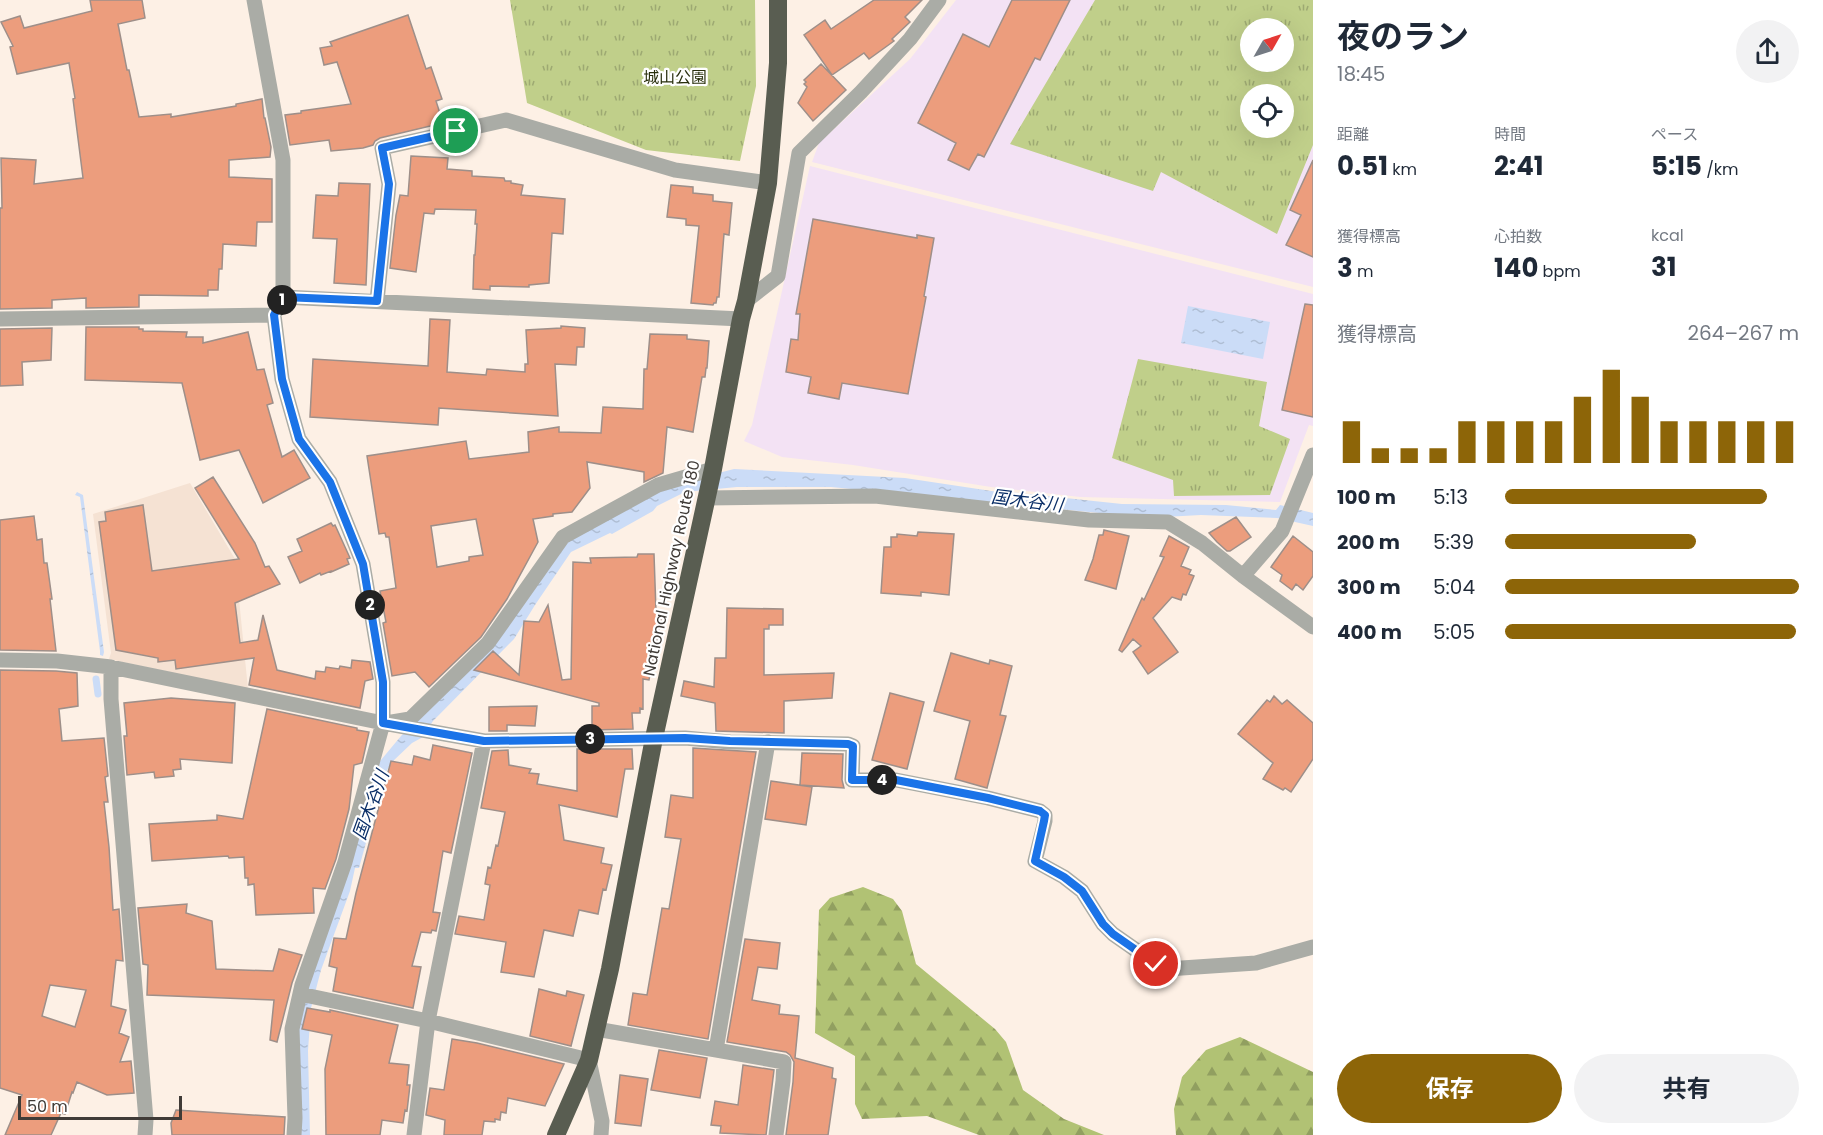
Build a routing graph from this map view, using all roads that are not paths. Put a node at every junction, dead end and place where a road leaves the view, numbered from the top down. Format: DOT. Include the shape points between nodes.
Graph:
graph roads {
  1 [pos="254,0"];
  2 [pos="778,0"];
  3 [pos="939,0"];
  4 [pos="768,183"];
  5 [pos="283,297"];
  6 [pos="377,301"];
  7 [pos="744,310"];
  8 [pos="274,315"];
  9 [pos="0,319"];
  10 [pos="1313,455"];
  11 [pos="713,469"];
  12 [pos="707,498"];
  13 [pos="1243,576"];
  14 [pos="1313,627"];
  15 [pos="0,660"];
  16 [pos="111,667"];
  17 [pos="383,723"];
  18 [pos="654,738"];
  19 [pos="484,741"];
  20 [pos="768,742"];
  21 [pos="1313,947"];
  22 [pos="300,993"];
  23 [pos="428,1021"];
  24 [pos="596,1029"];
  25 [pos="716,1050"];
  26 [pos="589,1060"];
  27 [pos="145,1135"];
  28 [pos="294,1135"];
  29 [pos="414,1135"];
  30 [pos="556,1135"];
  31 [pos="601,1135"];
  32 [pos="776,1135"];
  1 -- 5 [label="street" via="282,160"];
  2 -- 4 [label="highway, National Highway Route 180" via="778,63"];
  3 -- 7 [label="street" via="910,39 799,153 778,276"];
  4 -- 6 [label="street" via="675,170 506,120 382,148 389,184"];
  4 -- 7 [label="highway, National Highway Route 180"];
  5 -- 6 [label="street"];
  5 -- 8 [label="street"];
  6 -- 7 [label="street"];
  7 -- 11 [label="highway, National Highway Route 180"];
  8 -- 9 [label="street"];
  8 -- 17 [label="street" via="282,379 299,439 330,482 363,564 383,682"];
  10 -- 13 [label="street" via="1282,531"];
  11 -- 12 [label="highway, National Highway Route 180"];
  11 -- 17 [label="street" via="658,485 563,537 488,643 410,719"];
  12 -- 13 [label="street" via="875,496 1089,520 1168,522"];
  12 -- 18 [label="highway, National Highway Route 180"];
  13 -- 14 [label="street"];
  15 -- 16 [label="street"];
  16 -- 17 [label="street"];
  16 -- 27 [label="street"];
  17 -- 19 [label="street"];
  17 -- 22 [label="street" via="345,862"];
  18 -- 19 [label="street"];
  18 -- 20 [label="street"];
  18 -- 24 [label="highway, National Highway Route 180"];
  19 -- 23 [label="street"];
  20 -- 21 [label="street" via="848,744 853,746 852,780 896,780 1040,811 1045,815 1035,861 1082,891 1113,934 1167,969 1256,963"];
  20 -- 25 [label="street"];
  22 -- 23 [label="street"];
  22 -- 28 [label="street" via="292,1029"];
  23 -- 26 [label="street"];
  23 -- 29 [label="street"];
  24 -- 25 [label="street"];
  24 -- 26 [label="highway, National Highway Route 180"];
  25 -- 32 [label="street" via="783,1062"];
  26 -- 30 [label="highway, National Highway Route 180"];
  26 -- 31 [label="street" via="602,1121"];
}
